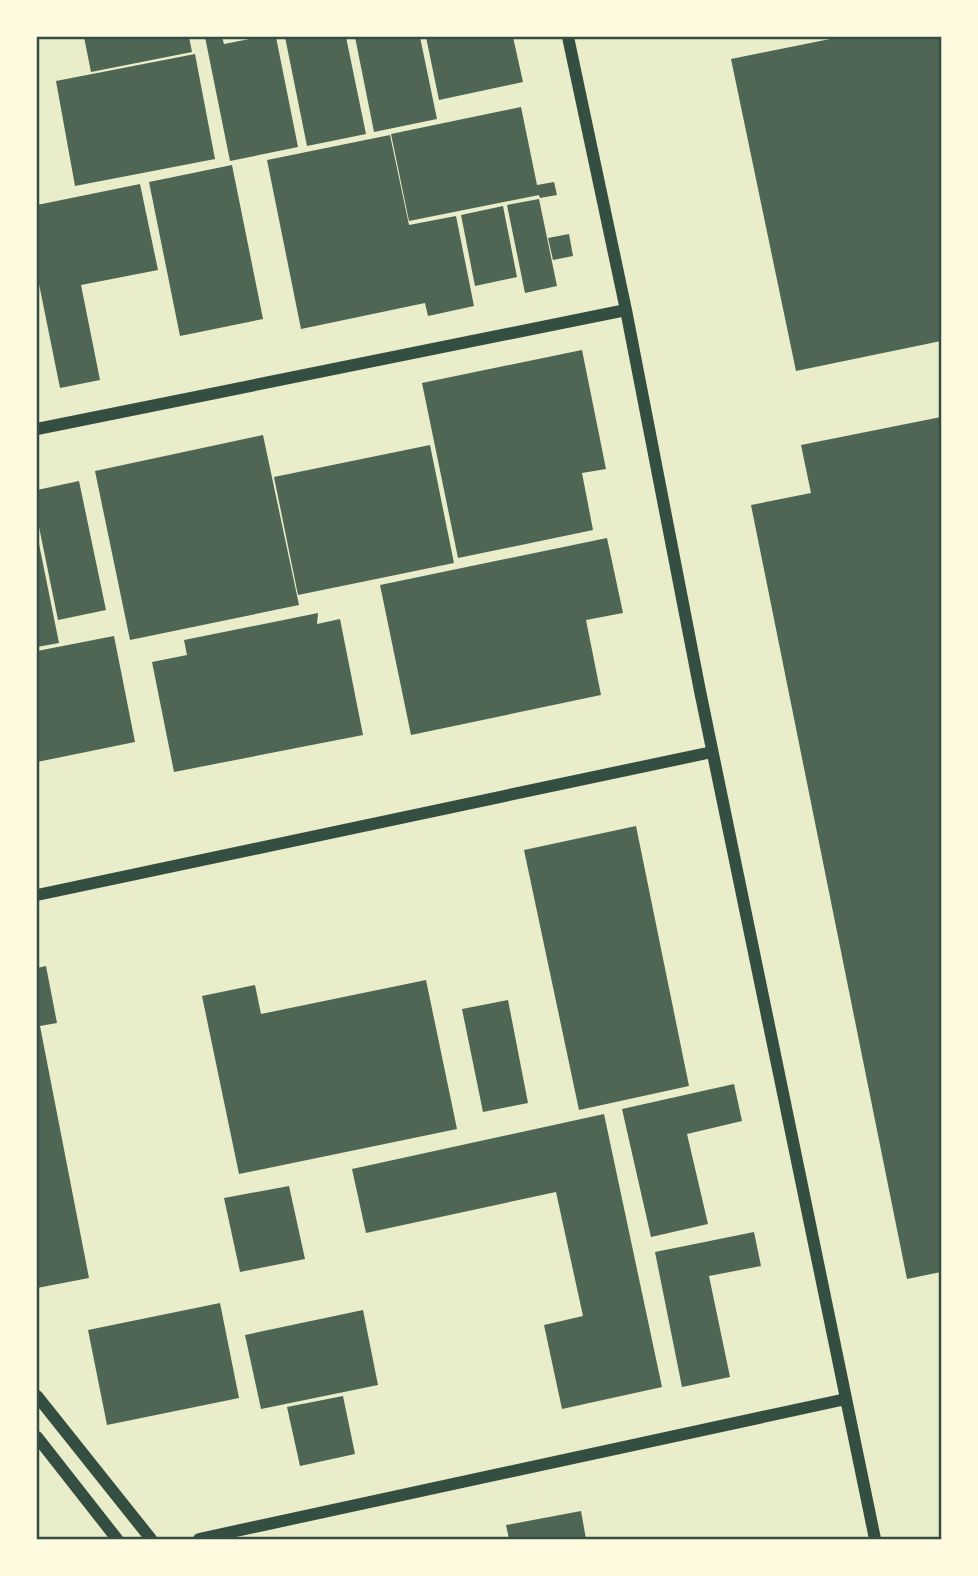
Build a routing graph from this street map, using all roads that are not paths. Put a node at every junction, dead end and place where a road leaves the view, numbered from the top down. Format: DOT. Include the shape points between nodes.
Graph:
graph roads {
  1 [pos="568,37"];
  2 [pos="626,310"];
  3 [pos="37,429"];
  4 [pos="712,752"];
  5 [pos="37,895"];
  6 [pos="37,1396"];
  7 [pos="846,1399"];
  8 [pos="37,1437"];
  9 [pos="117,1539"];
  10 [pos="151,1539"];
  11 [pos="199,1539"];
  12 [pos="875,1539"];
  1 -- 2 [label="street"];
  2 -- 3 [label="street"];
  2 -- 4 [label="street"];
  4 -- 5 [label="street"];
  4 -- 7 [label="street"];
  6 -- 10 [label="street"];
  7 -- 11 [label="street"];
  7 -- 12 [label="street"];
  8 -- 9 [label="street"];
}
